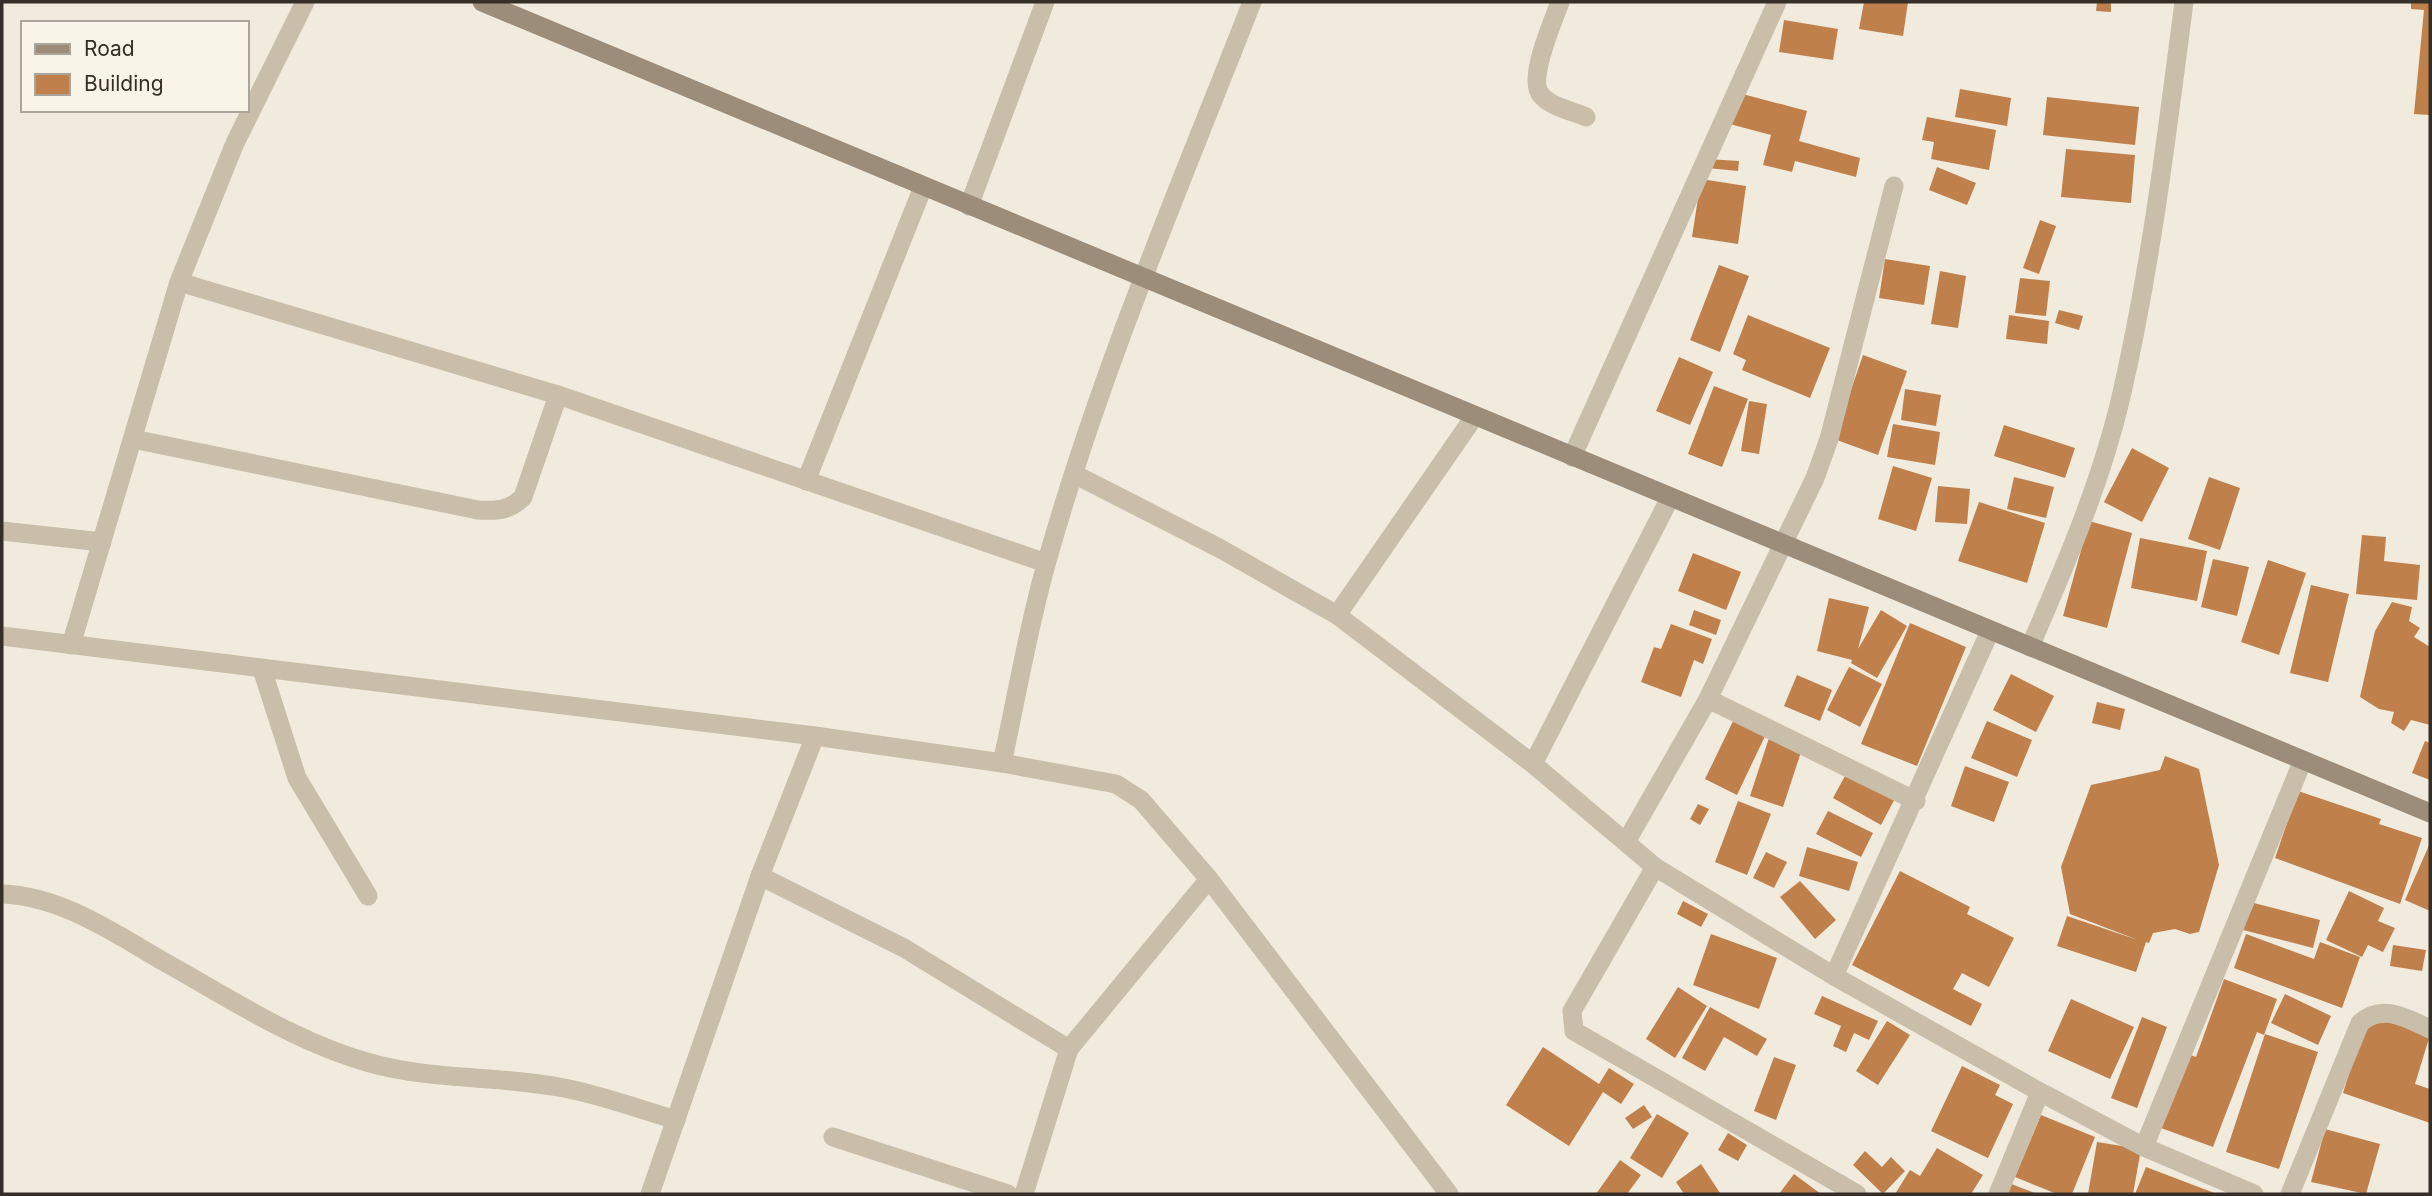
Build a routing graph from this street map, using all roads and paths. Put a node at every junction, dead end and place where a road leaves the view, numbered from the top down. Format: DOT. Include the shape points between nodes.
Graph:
graph roads {
  1 [pos="305,2"];
  2 [pos="482,2"];
  3 [pos="1045,2"];
  4 [pos="1251,2"];
  5 [pos="1560,2"];
  6 [pos="1777,2"];
  7 [pos="2184,2"];
  8 [pos="1586,117"];
  9 [pos="1894,186"];
  10 [pos="923,187"];
  11 [pos="969,206"];
  12 [pos="1144,279"];
  13 [pos="178,282"];
  14 [pos="558,395"];
  15 [pos="1474,416"];
  16 [pos="133,439"];
  17 [pos="1572,457"];
  18 [pos="1073,474"];
  19 [pos="806,481"];
  20 [pos="1670,498"];
  21 [pos="2,531"];
  22 [pos="102,542"];
  23 [pos="1782,544"];
  24 [pos="1046,563"];
  25 [pos="1337,615"];
  26 [pos="1990,631"];
  27 [pos="2,636"];
  28 [pos="71,645"];
  29 [pos="2030,647"];
  30 [pos="262,669"];
  31 [pos="1708,699"];
  32 [pos="815,736"];
  33 [pos="2302,760"];
  34 [pos="1002,763"];
  35 [pos="1533,764"];
  36 [pos="1916,801"];
  37 [pos="2430,813"];
  38 [pos="1626,842"];
  39 [pos="1655,867"];
  40 [pos="760,876"];
  41 [pos="1209,879"];
  42 [pos="2,894"];
  43 [pos="368,896"];
  44 [pos="1835,976"];
  45 [pos="2430,1029"];
  46 [pos="1069,1049"];
  47 [pos="2040,1092"];
  48 [pos="676,1120"];
  49 [pos="833,1137"];
  50 [pos="2144,1147"];
  51 [pos="650,1194"];
  52 [pos="1008,1194"];
  53 [pos="1024,1194"];
  54 [pos="1449,1194"];
  55 [pos="1857,1194"];
  56 [pos="1998,1194"];
  57 [pos="2254,1194"];
  58 [pos="2290,1194"];
  1 -- 13 [label="street" via="235,143"];
  2 -- 10 [label="main road"];
  3 -- 11 [label="street"];
  4 -- 12 [label="street"];
  5 -- 8 [label="street" via="1535,80 1540,95"];
  6 -- 17 [label="street"];
  7 -- 29 [label="street" via="2121,398 2075,540"];
  9 -- 23 [label="street" via="1829,439 1798,519"];
  10 -- 11 [label="main road"];
  10 -- 19 [label="street"];
  11 -- 12 [label="main road"];
  12 -- 15 [label="main road"];
  12 -- 18 [label="street"];
  13 -- 14 [label="street"];
  13 -- 16 [label="street"];
  14 -- 16 [label="street" via="523,497 513,507 499,511"];
  14 -- 19 [label="street"];
  15 -- 17 [label="main road"];
  15 -- 25 [label="street"];
  16 -- 22 [label="street"];
  17 -- 20 [label="main road"];
  18 -- 24 [label="street"];
  18 -- 25 [label="street" via="1219,548"];
  19 -- 24 [label="street"];
  20 -- 23 [label="main road"];
  20 -- 35 [label="street"];
  21 -- 22 [label="street"];
  22 -- 28 [label="street"];
  23 -- 26 [label="main road"];
  23 -- 31 [label="street"];
  24 -- 34 [label="street"];
  25 -- 35 [label="street"];
  26 -- 29 [label="main road"];
  26 -- 36 [label="street"];
  27 -- 28 [label="street"];
  28 -- 30 [label="street"];
  29 -- 33 [label="main road"];
  30 -- 32 [label="street"];
  30 -- 43 [label="street" via="297,778"];
  31 -- 36 [label="street"];
  31 -- 38 [label="street"];
  32 -- 34 [label="street"];
  32 -- 40 [label="street"];
  33 -- 37 [label="main road"];
  33 -- 50 [label="street"];
  34 -- 41 [label="street" via="1116,785 1140,800"];
  35 -- 38 [label="street"];
  36 -- 44 [label="street"];
  38 -- 39 [label="street"];
  39 -- 44 [label="street"];
  39 -- 55 [label="street" via="1572,1012 1574,1031"];
  40 -- 46 [label="street" via="904,948"];
  40 -- 48 [label="street"];
  41 -- 46 [label="street"];
  41 -- 54 [label="street"];
  42 -- 48 [label="street" via="37,898 76,913 265,1018 367,1063 449,1079 565,1088"];
  44 -- 47 [label="street"];
  45 -- 58 [label="street" via="2384,1012 2369,1014 2360,1023"];
  46 -- 53 [label="street"];
  47 -- 50 [label="street"];
  47 -- 56 [label="street"];
  48 -- 51 [label="street"];
  49 -- 52 [label="street"];
  50 -- 57 [label="street"];
}
